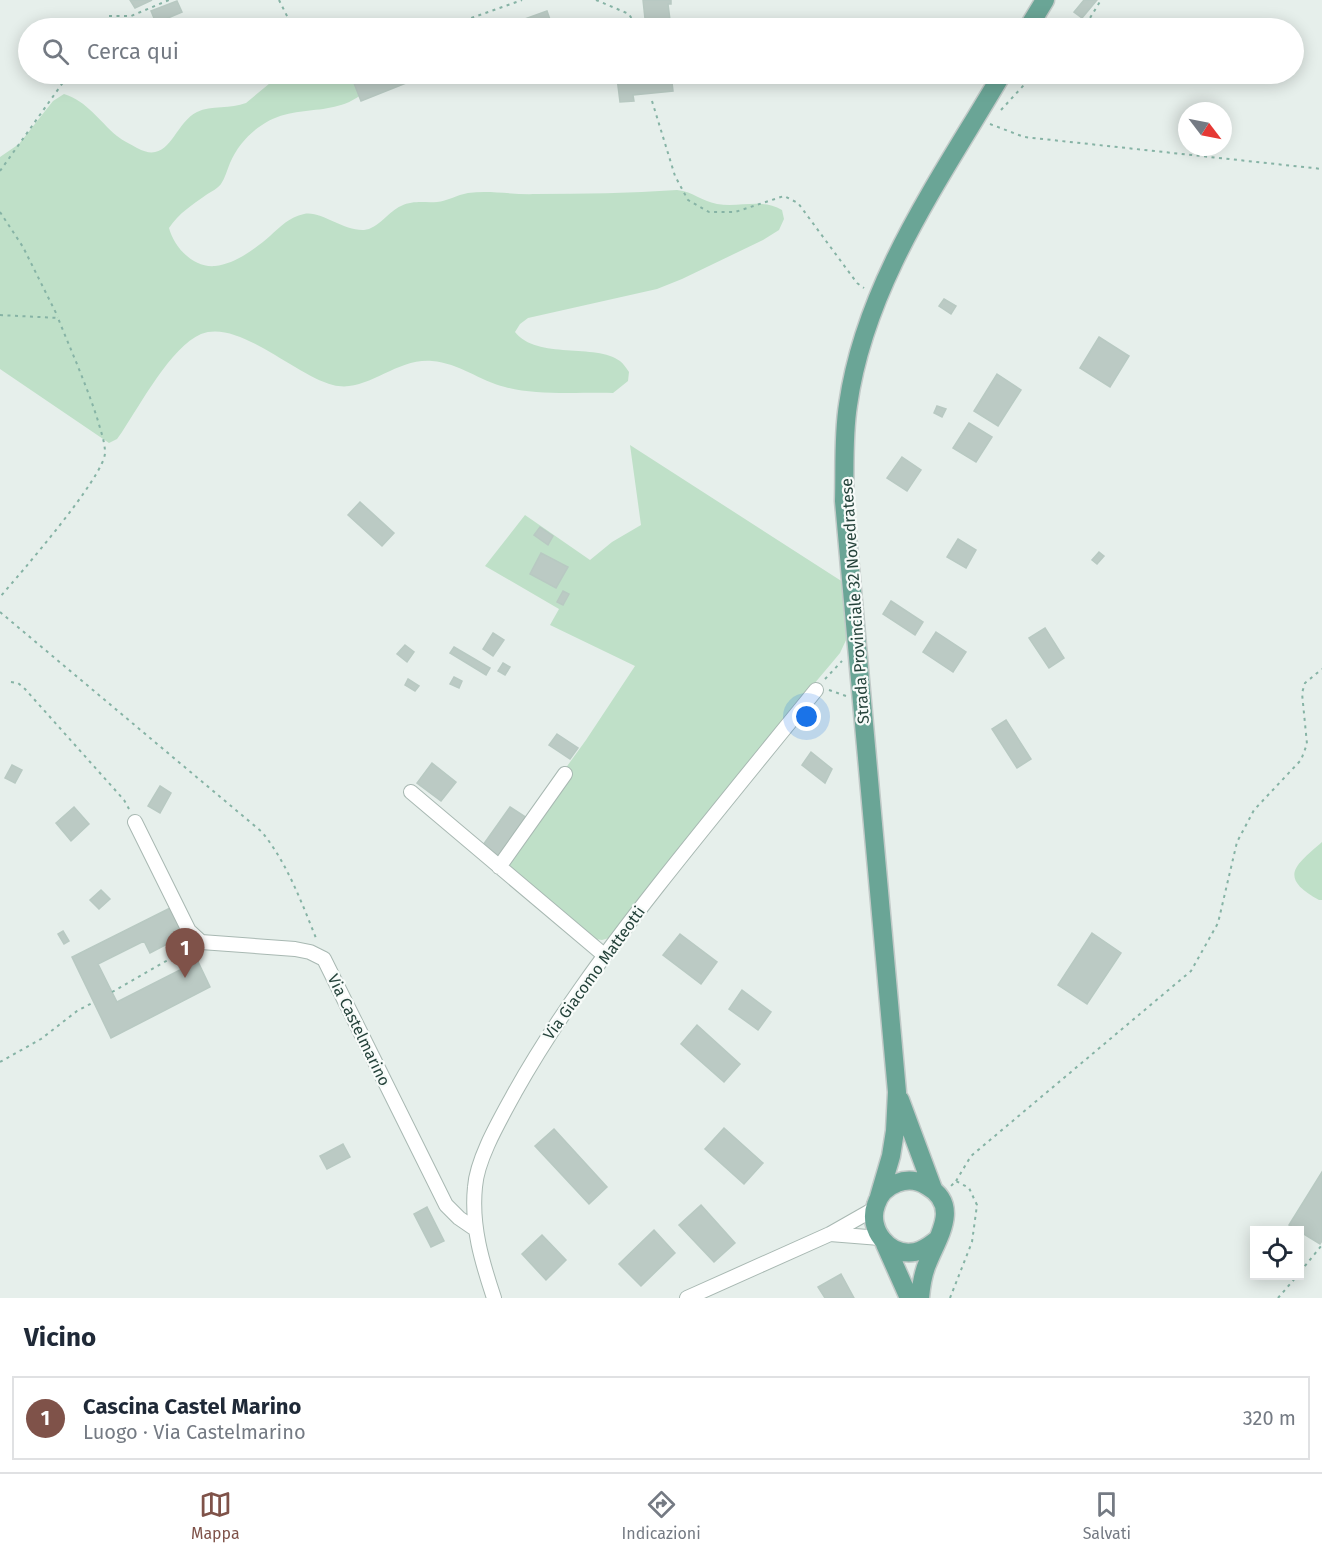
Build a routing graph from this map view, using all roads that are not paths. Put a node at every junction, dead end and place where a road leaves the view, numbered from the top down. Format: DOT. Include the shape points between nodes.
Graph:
graph roads {
  1 [pos="1045,0"];
  2 [pos="1034,18"];
  3 [pos="998,84"];
  4 [pos="816,690"];
  5 [pos="565,774"];
  6 [pos="411,792"];
  7 [pos="135,822"];
  8 [pos="499,867"];
  9 [pos="604,955"];
  10 [pos="897,1092"];
  11 [pos="936,1193"];
  12 [pos="876,1203"];
  13 [pos="475,1229"];
  14 [pos="830,1234"];
  15 [pos="938,1239"];
  16 [pos="883,1241"];
  17 [pos="494,1298"];
  18 [pos="687,1298"];
  19 [pos="909,1298"];
  20 [pos="920,1298"];
  1 -- 2 [label="main road"];
  3 -- 10 [label="main road, Strada Provinciale 32 Novedratese" via="982,120 907,234 865,328 848,406 844,501"];
  4 -- 9 [label="street, Via Giacomo Matteotti"];
  5 -- 8 [label="street"];
  6 -- 8 [label="street"];
  7 -- 13 [label="street, Via Castelmarino" via="189,931 201,942 295,949 324,959 446,1205"];
  8 -- 9 [label="street"];
  9 -- 13 [label="street, Via Giacomo Matteotti" via="530,1066 495,1130 475,1186"];
  10 -- 11 [label="main road, Strada Provinciale 32 Novedratese"];
  10 -- 12 [label="main road, Strada Provinciale 32 Novedratese" via="891,1156"];
  11 -- 12 [label="main road" via="924,1183 904,1181 894,1184"];
  11 -- 15 [label="main road" via="945,1218"];
  12 -- 14 [label="street"];
  12 -- 16 [label="main road" via="873,1221"];
  13 -- 17 [label="street, Via Giacomo Matteotti"];
  14 -- 16 [label="street"];
  14 -- 18 [label="street"];
  15 -- 16 [label="main road" via="912,1253"];
  15 -- 20 [label="main road" via="927,1264"];
  16 -- 19 [label="main road"];
}
